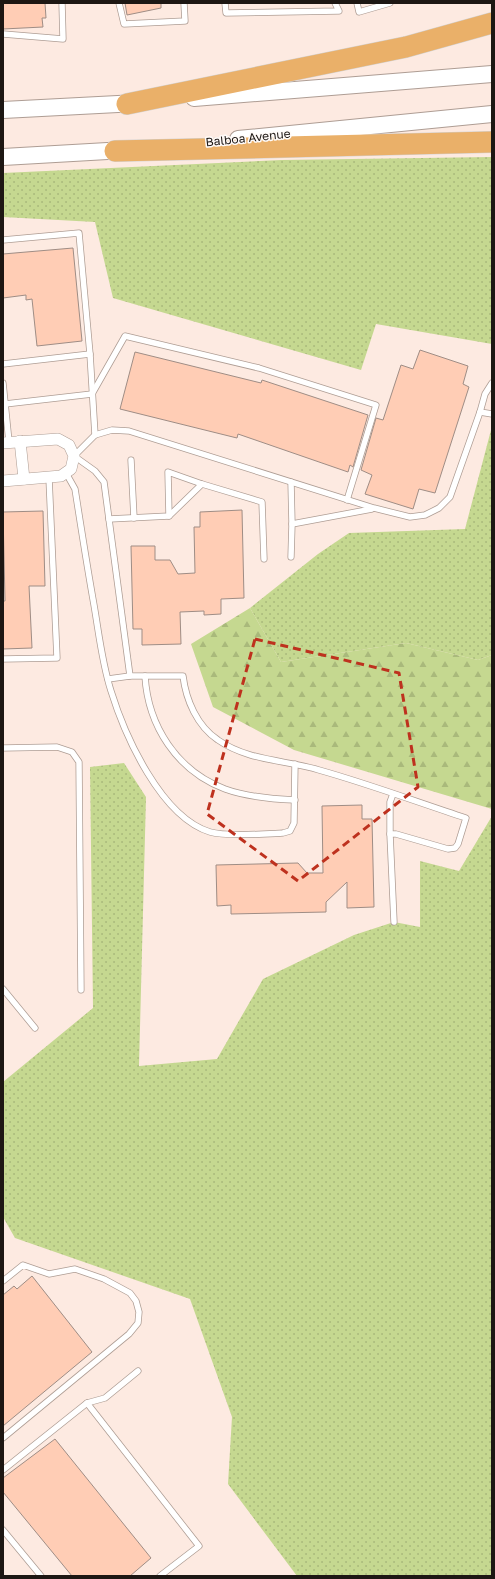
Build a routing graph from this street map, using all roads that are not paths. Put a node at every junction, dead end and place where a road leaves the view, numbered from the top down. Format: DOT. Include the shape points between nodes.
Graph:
graph roads {
  1 [pos="62,3"];
  2 [pos="119,3"];
  3 [pos="184,3"];
  4 [pos="225,3"];
  5 [pos="335,3"];
  6 [pos="357,3"];
  7 [pos="390,3"];
  8 [pos="492,23"];
  9 [pos="3,34"];
  10 [pos="492,74"];
  11 [pos="128,104"];
  12 [pos="3,110"];
  13 [pos="492,114"];
  14 [pos="492,142"];
  15 [pos="115,151"];
  16 [pos="3,157"];
  17 [pos="3,240"];
  18 [pos="90,354"];
  19 [pos="3,364"];
  20 [pos="3,383"];
  21 [pos="492,383"];
  22 [pos="92,394"];
  23 [pos="5,404"];
  24 [pos="480,412"];
  25 [pos="492,414"];
  26 [pos="95,435"];
  27 [pos="11,442"];
  28 [pos="74,456"];
  29 [pos="131,460"];
  30 [pos="66,473"];
  31 [pos="49,478"];
  32 [pos="24,480"];
  33 [pos="3,481"];
  34 [pos="290,482"];
  35 [pos="202,484"];
  36 [pos="347,500"];
  37 [pos="374,508"];
  38 [pos="169,516"];
  39 [pos="134,518"];
  40 [pos="109,519"];
  41 [pos="292,524"];
  42 [pos="291,557"];
  43 [pos="264,559"];
  44 [pos="3,659"];
  45 [pos="130,676"];
  46 [pos="144,676"];
  47 [pos="108,679"];
  48 [pos="3,748"];
  49 [pos="295,764"];
  50 [pos="393,794"];
  51 [pos="294,800"];
  52 [pos="390,834"];
  53 [pos="394,922"];
  54 [pos="3,989"];
  55 [pos="81,990"];
  56 [pos="35,1028"];
  57 [pos="3,1281"];
  58 [pos="138,1371"];
  59 [pos="87,1403"];
  60 [pos="3,1438"];
  61 [pos="3,1470"];
  62 [pos="3,1530"];
  63 [pos="41,1576"];
  64 [pos="160,1576"];
  1 -- 9 [label="lane" via="63,40"];
  2 -- 3 [label="lane" via="124,24 185,21"];
  4 -- 5 [label="lane" via="226,14 339,11"];
  6 -- 7 [label="lane" via="359,12"];
  8 -- 11 [label="highway" via="406,47"];
  10 -- 11 [label="main road"];
  11 -- 12 [label="main road"];
  13 -- 15 [label="main road, Balboa Avenue"];
  14 -- 15 [label="highway"];
  15 -- 16 [label="main road, Balboa Avenue"];
  17 -- 18 [label="lane" via="79,233"];
  18 -- 19 [label="lane"];
  18 -- 22 [label="lane"];
  20 -- 23 [label="lane"];
  21 -- 24 [label="lane" via="485,394"];
  22 -- 23 [label="lane"];
  22 -- 26 [label="lane"];
  22 -- 36 [label="lane" via="125,336 259,368 376,405"];
  23 -- 27 [label="lane"];
  24 -- 25 [label="lane"];
  24 -- 37 [label="lane" via="450,497 439,508 425,515 410,517"];
  26 -- 28 [label="lane"];
  26 -- 34 [label="lane" via="112,430 129,431"];
  27 -- 28 [label="street" via="58,439 69,445"];
  27 -- 32 [label="street"];
  28 -- 30 [label="street" via="71,469"];
  28 -- 40 [label="lane" via="95,471 104,482"];
  29 -- 39 [label="lane"];
  30 -- 31 [label="street"];
  30 -- 47 [label="lane" via="75,488"];
  31 -- 32 [label="street"];
  31 -- 44 [label="lane" via="57,658"];
  32 -- 33 [label="street"];
  34 -- 36 [label="lane"];
  34 -- 41 [label="lane"];
  35 -- 38 [label="lane"];
  35 -- 38 [label="lane" via="168,472"];
  35 -- 43 [label="lane" via="262,502"];
  36 -- 37 [label="lane"];
  37 -- 41 [label="lane"];
  38 -- 39 [label="lane"];
  39 -- 40 [label="lane"];
  40 -- 45 [label="lane"];
  41 -- 42 [label="lane"];
  45 -- 46 [label="lane"];
  45 -- 47 [label="lane"];
  46 -- 49 [label="lane" via="183,676 185,690 194,712 217,740 245,753"];
  46 -- 51 [label="lane" via="149,704 159,730 170,748 191,769 226,790"];
  47 -- 51 [label="lane" via="127,732 158,789 170,804 195,825 221,834 290,831 294,823"];
  48 -- 55 [label="lane" via="57,747 72,752 79,762"];
  49 -- 50 [label="lane"];
  49 -- 51 [label="lane"];
  50 -- 52 [label="lane" via="390,802"];
  50 -- 52 [label="lane" via="466,818 455,848 448,849"];
  52 -- 53 [label="lane"];
  54 -- 56 [label="lane"];
  57 -- 60 [label="lane" via="23,1265 49,1274 75,1269 130,1293 139,1312 138,1323 129,1334"];
  58 -- 59 [label="lane" via="106,1398"];
  59 -- 61 [label="lane"];
  59 -- 64 [label="lane" via="199,1546"];
  62 -- 63 [label="lane"];
}
